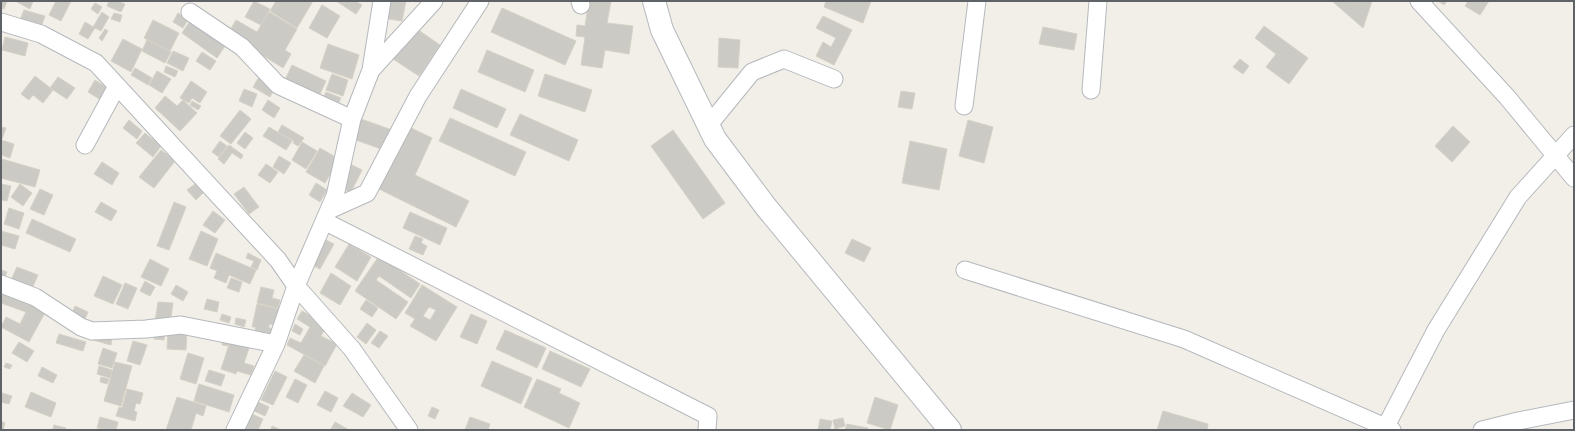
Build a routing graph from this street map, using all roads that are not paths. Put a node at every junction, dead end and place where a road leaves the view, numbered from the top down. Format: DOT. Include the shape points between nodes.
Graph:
graph roads {
  1 [pos="382,1"];
  2 [pos="434,1"];
  3 [pos="480,1"];
  4 [pos="654,1"];
  5 [pos="977,1"];
  6 [pos="1098,1"];
  7 [pos="1419,1"];
  8 [pos="190,12"];
  9 [pos="1,22"];
  10 [pos="372,70"];
  11 [pos="834,79"];
  12 [pos="117,86"];
  13 [pos="1091,90"];
  14 [pos="964,106"];
  15 [pos="352,119"];
  16 [pos="708,126"];
  17 [pos="1574,135"];
  18 [pos="85,145"];
  19 [pos="1555,156"];
  20 [pos="1574,178"];
  21 [pos="326,216"];
  22 [pos="965,270"];
  23 [pos="1,284"];
  24 [pos="296,286"];
  25 [pos="276,344"];
  26 [pos="1574,410"];
  27 [pos="1515,425"];
  28 [pos="1387,429"];
  29 [pos="235,430"];
  30 [pos="409,430"];
  31 [pos="707,430"];
  32 [pos="950,430"];
  33 [pos="1482,430"];
  1 -- 10 [label="street"];
  2 -- 10 [label="street"];
  3 -- 21 [label="street" via="418,96 366,193"];
  4 -- 16 [label="street" via="662,30"];
  5 -- 14 [label="street"];
  6 -- 13 [label="street"];
  7 -- 19 [label="street"];
  8 -- 15 [label="street" via="242,47 278,85"];
  9 -- 12 [label="street" via="41,34 96,63"];
  10 -- 15 [label="street"];
  11 -- 16 [label="street" via="784,59 752,72"];
  12 -- 18 [label="street"];
  12 -- 24 [label="street" via="278,260"];
  15 -- 21 [label="street" via="335,196"];
  16 -- 32 [label="street" via="766,207"];
  17 -- 19 [label="street"];
  19 -- 20 [label="street"];
  19 -- 28 [label="street" via="1518,197 1436,330"];
  21 -- 24 [label="street"];
  21 -- 31 [label="street" via="708,416"];
  22 -- 28 [label="street" via="1184,339"];
  23 -- 25 [label="street" via="35,296 81,327 92,331 181,326"];
  24 -- 25 [label="street"];
  24 -- 30 [label="street" via="352,349"];
  25 -- 29 [label="street"];
  26 -- 27 [label="street"];
  27 -- 33 [label="street"];
}
